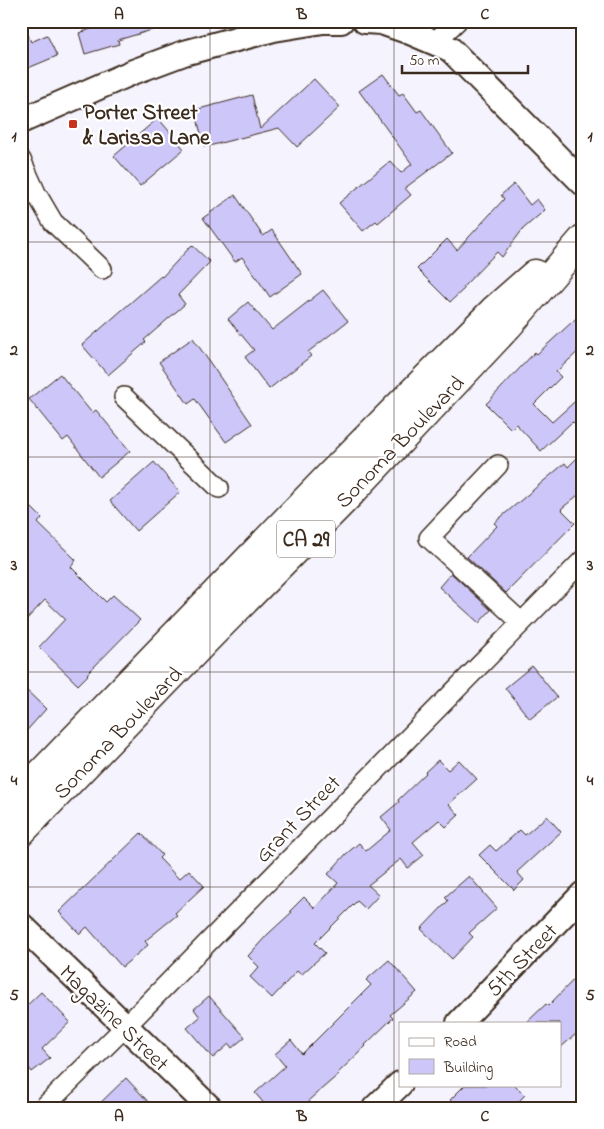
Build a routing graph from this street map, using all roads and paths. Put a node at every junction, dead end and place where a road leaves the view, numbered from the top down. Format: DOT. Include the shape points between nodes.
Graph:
graph roads {
  1 [pos="341,21"];
  2 [pos="365,21"];
  3 [pos="458,21"];
  4 [pos="435,42"];
  5 [pos="21,121"];
  6 [pos="21,160"];
  7 [pos="583,183"];
  8 [pos="583,232"];
  9 [pos="583,239"];
  10 [pos="102,269"];
  11 [pos="124,397"];
  12 [pos="498,464"];
  13 [pos="219,488"];
  14 [pos="583,560"];
  15 [pos="521,622"];
  16 [pos="21,794"];
  17 [pos="21,832"];
  18 [pos="583,894"];
  19 [pos="21,925"];
  20 [pos="460,1022"];
  21 [pos="125,1027"];
  22 [pos="399,1085"];
  23 [pos="43,1108"];
  24 [pos="210,1108"];
  25 [pos="375,1108"];
  1 -- 5 [label="street" via="274,29 184,53"];
  2 -- 4 [label="street" via="381,22"];
  3 -- 4 [label="street"];
  4 -- 7 [label="street" via="450,49"];
  6 -- 10 [label="street" via="53,222"];
  8 -- 16 [label="main road, Sonoma Boulevard / CA 29" via="487,317"];
  9 -- 17 [label="main road, Sonoma Boulevard / CA 29" via="508,326 352,492"];
  11 -- 13 [label="street"];
  12 -- 15 [label="street" via="429,538"];
  14 -- 15 [label="street, Grant Street"];
  15 -- 21 [label="street, Grant Street"];
  18 -- 20 [label="street, 5th Street"];
  19 -- 21 [label="street, Magazine Street"];
  21 -- 23 [label="street, Grant Street"];
  21 -- 24 [label="street, Magazine Street"];
  22 -- 25 [label="street"];
}
